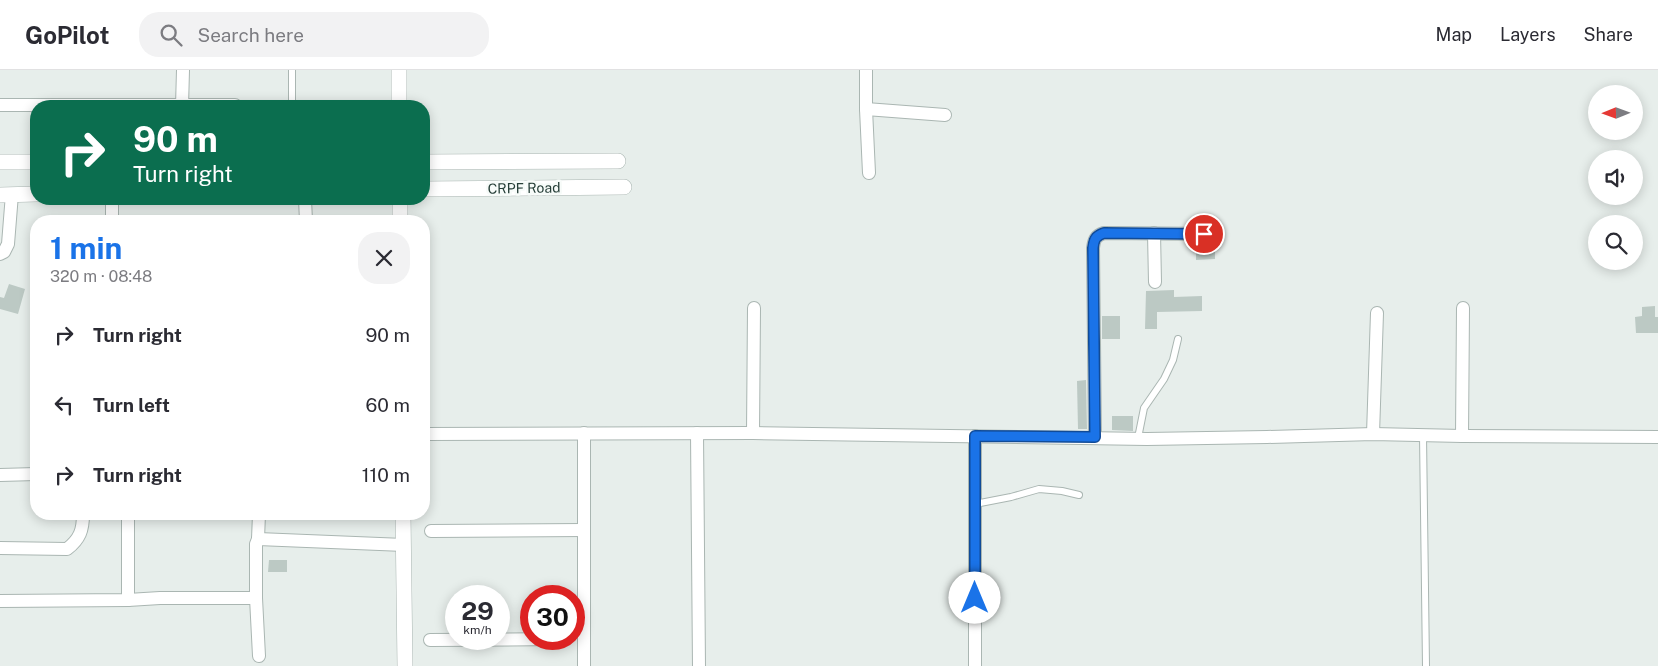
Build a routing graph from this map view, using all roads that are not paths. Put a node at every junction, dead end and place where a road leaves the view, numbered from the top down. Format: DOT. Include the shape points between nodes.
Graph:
graph roads {
  1 [pos="183,70"];
  2 [pos="292,70"];
  3 [pos="400,70"];
  4 [pos="866,70"];
  5 [pos="182,100"];
  6 [pos="292,100"];
  7 [pos="399,100"];
  8 [pos="0,105"];
  9 [pos="30,105"];
  10 [pos="866,109"];
  11 [pos="945,115"];
  12 [pos="0,162"];
  13 [pos="30,162"];
  14 [pos="430,162"];
  15 [pos="618,162"];
  16 [pos="869,173"];
  17 [pos="624,187"];
  18 [pos="430,189"];
  19 [pos="30,194"];
  20 [pos="6,195"];
  21 [pos="1154,233"];
  22 [pos="1217,234"];
  23 [pos="0,254"];
  24 [pos="1155,282"];
  25 [pos="754,308"];
  26 [pos="1464,308"];
  27 [pos="1377,313"];
  28 [pos="1178,339"];
  29 [pos="584,433"];
  30 [pos="697,433"];
  31 [pos="753,433"];
  32 [pos="430,434"];
  33 [pos="1373,434"];
  34 [pos="1423,435"];
  35 [pos="975,436"];
  36 [pos="1462,436"];
  37 [pos="1095,437"];
  38 [pos="1658,437"];
  39 [pos="1138,438"];
  40 [pos="30,474"];
  41 [pos="0,475"];
  42 [pos="1079,495"];
  43 [pos="975,504"];
  44 [pos="83,520"];
  45 [pos="128,520"];
  46 [pos="259,520"];
  47 [pos="403,520"];
  48 [pos="584,530"];
  49 [pos="431,531"];
  50 [pos="258,539"];
  51 [pos="404,545"];
  52 [pos="0,548"];
  53 [pos="581,585"];
  54 [pos="256,598"];
  55 [pos="0,600"];
  56 [pos="128,600"];
  57 [pos="520,639"];
  58 [pos="430,640"];
  59 [pos="581,650"];
  60 [pos="259,656"];
  61 [pos="405,666"];
  62 [pos="584,666"];
  63 [pos="699,666"];
  64 [pos="976,666"];
  65 [pos="1426,666"];
  1 -- 5 [label="street"];
  2 -- 6 [label="lane"];
  3 -- 7 [label="street"];
  4 -- 10 [label="street"];
  8 -- 9 [label="street"];
  10 -- 11 [label="street"];
  10 -- 16 [label="street"];
  12 -- 13 [label="street"];
  14 -- 15 [label="street"];
  17 -- 18 [label="street, CRPF Road"];
  19 -- 20 [label="street"];
  20 -- 23 [label="street" via="8,244"];
  21 -- 22 [label="street"];
  21 -- 24 [label="street"];
  21 -- 37 [label="street" via="1104,233 1094,240"];
  25 -- 31 [label="street"];
  26 -- 36 [label="street"];
  27 -- 33 [label="street"];
  28 -- 39 [label="lane" via="1164,379 1144,408"];
  29 -- 30 [label="street"];
  29 -- 32 [label="street"];
  29 -- 48 [label="street"];
  30 -- 31 [label="street"];
  30 -- 63 [label="street"];
  31 -- 35 [label="street"];
  33 -- 34 [label="street"];
  33 -- 39 [label="street"];
  34 -- 36 [label="street"];
  34 -- 65 [label="lane"];
  35 -- 37 [label="street"];
  35 -- 43 [label="street"];
  36 -- 38 [label="street"];
  37 -- 39 [label="street"];
  40 -- 41 [label="street"];
  42 -- 43 [label="lane" via="1039,489"];
  43 -- 64 [label="street"];
  44 -- 52 [label="street" via="80,535 67,549"];
  45 -- 56 [label="street"];
  46 -- 50 [label="street"];
  47 -- 51 [label="street"];
  48 -- 49 [label="street"];
  48 -- 53 [label="street"];
  50 -- 51 [label="street"];
  50 -- 54 [label="street"];
  51 -- 61 [label="street"];
  54 -- 56 [label="street"];
  54 -- 60 [label="street"];
  55 -- 56 [label="street"];
  57 -- 58 [label="street"];
  59 -- 62 [label="street"];
}
